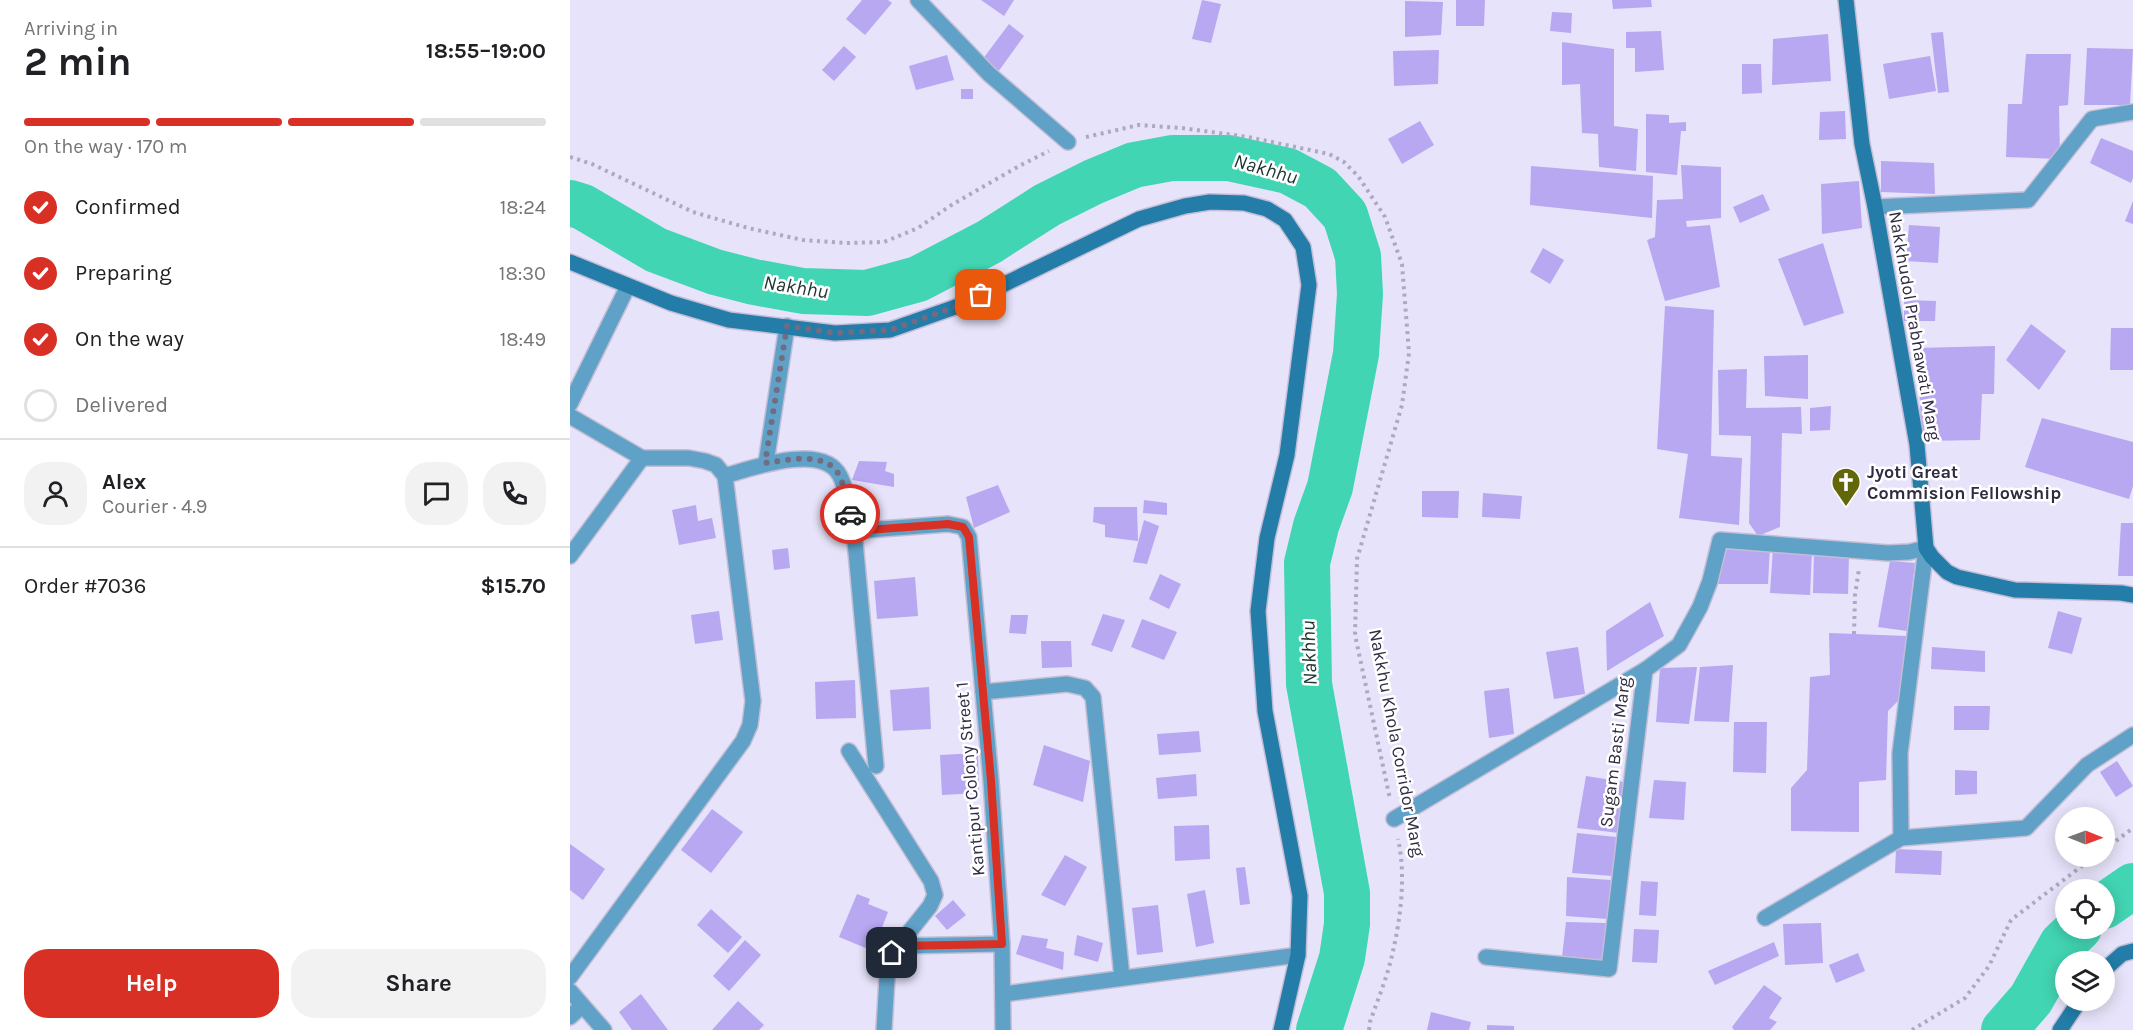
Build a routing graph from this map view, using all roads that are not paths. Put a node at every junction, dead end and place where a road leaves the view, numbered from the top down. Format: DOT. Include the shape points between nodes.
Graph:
graph roads {
  1 [pos="918,0"];
  2 [pos="1846,0"];
  3 [pos="2133,112"];
  4 [pos="1068,142"];
  5 [pos="1875,207"];
  6 [pos="570,262"];
  7 [pos="628,286"];
  8 [pos="787,326"];
  9 [pos="570,404"];
  10 [pos="570,416"];
  11 [pos="642,458"];
  12 [pos="765,463"];
  13 [pos="726,476"];
  14 [pos="854,531"];
  15 [pos="1926,548"];
  16 [pos="570,556"];
  17 [pos="2133,595"];
  18 [pos="1645,670"];
  19 [pos="983,692"];
  20 [pos="2133,735"];
  21 [pos="849,751"];
  22 [pos="876,766"];
  23 [pos="1394,819"];
  24 [pos="1901,838"];
  25 [pos="1765,918"];
  26 [pos="1002,944"];
  27 [pos="898,946"];
  28 [pos="2133,951"];
  29 [pos="1298,955"];
  30 [pos="1486,957"];
  31 [pos="2115,960"];
  32 [pos="570,977"];
  33 [pos="1122,977"];
  34 [pos="570,991"];
  35 [pos="1004,994"];
  36 [pos="582,1006"];
  37 [pos="2073,1011"];
  38 [pos="570,1017"];
  39 [pos="604,1030"];
  40 [pos="884,1030"];
  41 [pos="1003,1030"];
  42 [pos="1281,1030"];
  43 [pos="2060,1030"];
  1 -- 4 [label="street" via="990,74"];
  2 -- 5 [label="street, Nakkhudol Prabhawati Marg" via="1862,144"];
  3 -- 5 [label="street" via="2092,119 2028,200"];
  5 -- 15 [label="street, Nakkhudol Prabhawati Marg" via="1917,445"];
  6 -- 7 [label="street"];
  7 -- 8 [label="street" via="729,320"];
  7 -- 9 [label="street"];
  8 -- 12 [label="street"];
  8 -- 29 [label="street" via="835,333 890,330 961,305 1139,219 1185,206 1244,203 1267,209 1285,220 1303,248 1309,285 1287,455 1267,538 1258,611 1265,711 1300,896"];
  10 -- 11 [label="street"];
  11 -- 13 [label="street" via="705,461 716,465"];
  11 -- 16 [label="street"];
  12 -- 13 [label="street"];
  12 -- 14 [label="street" via="794,459 829,463 840,475"];
  13 -- 32 [label="street" via="753,701 750,725 726,765"];
  14 -- 19 [label="street, Kantipur Colony Street 1" via="948,524 963,527 969,537"];
  14 -- 22 [label="street"];
  15 -- 17 [label="street" via="1947,572 2015,590"];
  15 -- 18 [label="street, Sugam Basti Marg" via="1888,553 1720,540 1704,598 1679,645"];
  15 -- 24 [label="street" via="1900,753"];
  18 -- 23 [label="street"];
  18 -- 30 [label="street, Sugam Basti Marg" via="1609,969"];
  19 -- 26 [label="street, Kantipur Colony Street 1"];
  19 -- 33 [label="street" via="1067,684 1085,688 1092,697"];
  20 -- 24 [label="street" via="2087,765 2026,828"];
  21 -- 27 [label="street" via="931,881 935,895"];
  24 -- 25 [label="street"];
  26 -- 27 [label="street"];
  26 -- 35 [label="street, Kantipur Colony Street 1"];
  27 -- 40 [label="street" via="888,961"];
  28 -- 31 [label="street"];
  29 -- 33 [label="street"];
  29 -- 42 [label="street"];
  33 -- 35 [label="street"];
  34 -- 36 [label="street"];
  35 -- 41 [label="street, Kantipur Colony Street 1"];
  36 -- 38 [label="street"];
  36 -- 39 [label="street"];
  37 -- 43 [label="street"];
}
